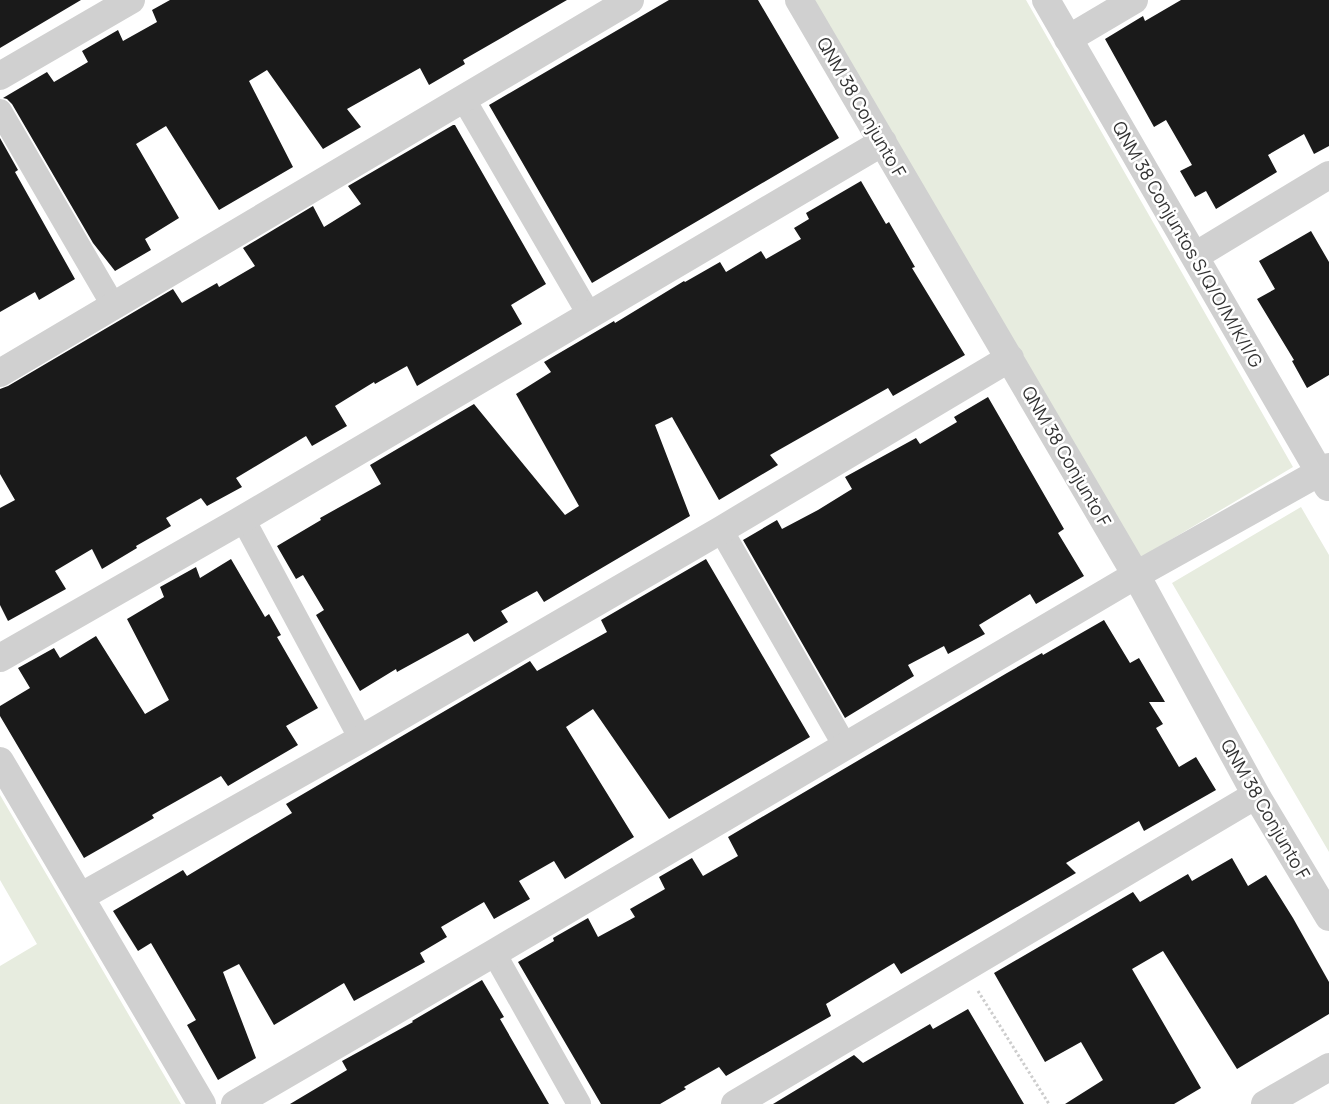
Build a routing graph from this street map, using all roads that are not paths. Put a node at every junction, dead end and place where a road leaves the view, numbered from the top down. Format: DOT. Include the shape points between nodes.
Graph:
graph roads {
  1 [pos="131,0"];
  2 [pos="630,0"];
  3 [pos="799,0"];
  4 [pos="1046,0"];
  5 [pos="1134,0"];
  6 [pos="1068,39"];
  7 [pos="0,76"];
  8 [pos="463,98"];
  9 [pos="0,111"];
  10 [pos="882,142"];
  11 [pos="1329,175"];
  12 [pos="1195,256"];
  13 [pos="113,305"];
  14 [pos="590,316"];
  15 [pos="1010,358"];
  16 [pos="0,373"];
  17 [pos="1326,476"];
  18 [pos="243,519"];
  19 [pos="721,530"];
  20 [pos="1136,575"];
  21 [pos="0,658"];
  22 [pos="361,739"];
  23 [pos="845,746"];
  24 [pos="0,761"];
  25 [pos="1256,795"];
  26 [pos="80,897"];
  27 [pos="1329,917"];
  28 [pos="494,953"];
  29 [pos="1329,1067"];
  30 [pos="202,1104"];
  31 [pos="235,1104"];
  32 [pos="579,1104"];
  33 [pos="735,1104"];
  34 [pos="1265,1104"];
  1 -- 7 [label="street"];
  2 -- 8 [label="street"];
  3 -- 10 [label="street, QNM 38 Conjunto F"];
  4 -- 6 [label="street, QNM 38 Conjuntos S/Q/O/M/K/I/G"];
  5 -- 6 [label="street"];
  6 -- 12 [label="street, QNM 38 Conjuntos S/Q/O/M/K/I/G"];
  8 -- 13 [label="street"];
  8 -- 14 [label="street"];
  9 -- 13 [label="street"];
  10 -- 14 [label="street"];
  10 -- 15 [label="street, QNM 38 Conjunto F"];
  11 -- 12 [label="street"];
  12 -- 17 [label="street, QNM 38 Conjuntos S/Q/O/M/K/I/G"];
  13 -- 16 [label="street"];
  14 -- 18 [label="street"];
  15 -- 19 [label="street"];
  15 -- 20 [label="street, QNM 38 Conjunto F"];
  17 -- 20 [label="street"];
  18 -- 21 [label="street"];
  18 -- 22 [label="street"];
  19 -- 22 [label="street"];
  19 -- 23 [label="street"];
  20 -- 23 [label="street"];
  20 -- 25 [label="street, QNM 38 Conjunto F"];
  22 -- 26 [label="street"];
  23 -- 28 [label="street"];
  24 -- 26 [label="street"];
  25 -- 27 [label="street, QNM 38 Conjunto F"];
  25 -- 33 [label="street"];
  26 -- 30 [label="street"];
  28 -- 31 [label="street"];
  28 -- 32 [label="street"];
  29 -- 34 [label="street"];
}
